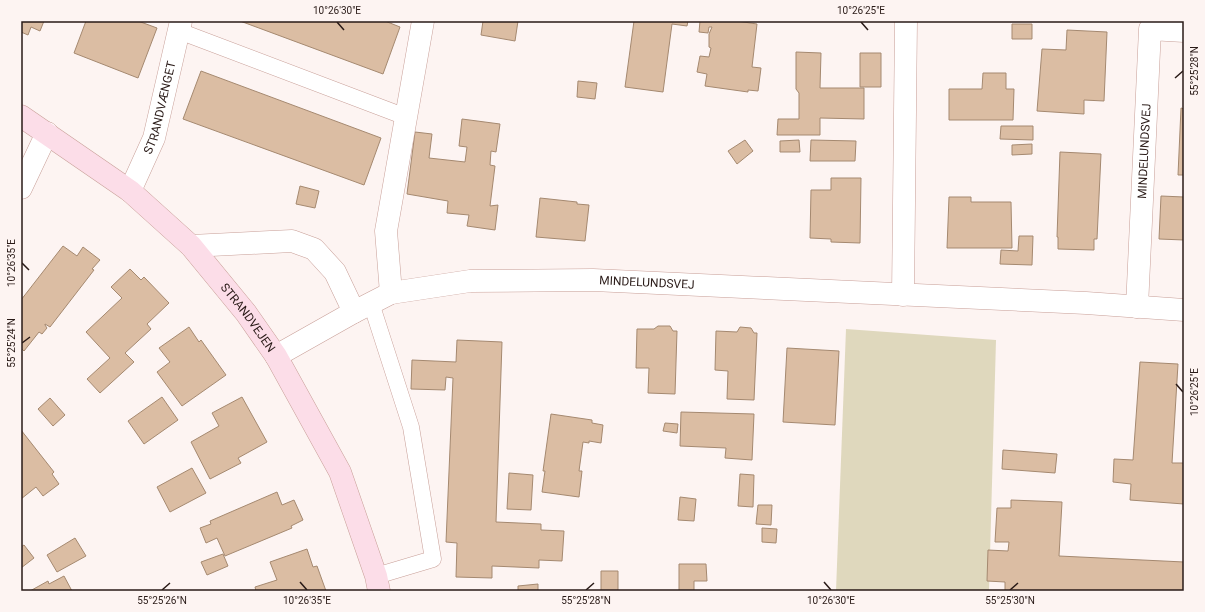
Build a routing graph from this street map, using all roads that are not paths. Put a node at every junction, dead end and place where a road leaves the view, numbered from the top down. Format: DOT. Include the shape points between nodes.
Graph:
graph roads {
  1 [pos="423,21"];
  2 [pos="906,21"];
  3 [pos="180,26"];
  4 [pos="1184,30"];
  5 [pos="21,116"];
  6 [pos="406,117"];
  7 [pos="21,124"];
  8 [pos="47,133"];
  9 [pos="21,188"];
  10 [pos="130,191"];
  11 [pos="191,246"];
  12 [pos="391,293"];
  13 [pos="903,295"];
  14 [pos="1136,306"];
  15 [pos="362,307"];
  16 [pos="1184,310"];
  17 [pos="276,356"];
  18 [pos="377,584"];
  1 -- 6 [label="street"];
  2 -- 13 [label="street"];
  3 -- 6 [label="lane"];
  3 -- 10 [label="street, STRANDVÆNGET" via="154,138"];
  4 -- 14 [label="street, MINDELUNDSVEJ" via="1150,29"];
  5 -- 8 [label="street, STRANDVEJEN"];
  6 -- 12 [label="street" via="386,231"];
  7 -- 8 [label="street"];
  8 -- 9 [label="street"];
  8 -- 10 [label="street, STRANDVEJEN"];
  10 -- 11 [label="street, STRANDVEJEN"];
  11 -- 15 [label="street" via="292,241 314,249"];
  11 -- 17 [label="street, STRANDVEJEN" via="246,313"];
  12 -- 13 [label="street, MINDELUNDSVEJ" via="470,281 593,280"];
  12 -- 15 [label="street, MINDELUNDSVEJ"];
  13 -- 14 [label="street, MINDELUNDSVEJ"];
  14 -- 16 [label="street, MINDELUNDSVEJ"];
  15 -- 17 [label="street, MINDELUNDSVEJ"];
  15 -- 18 [label="lane" via="411,427 433,559"];
  17 -- 18 [label="street, STRANDVEJEN" via="340,472"];
}
